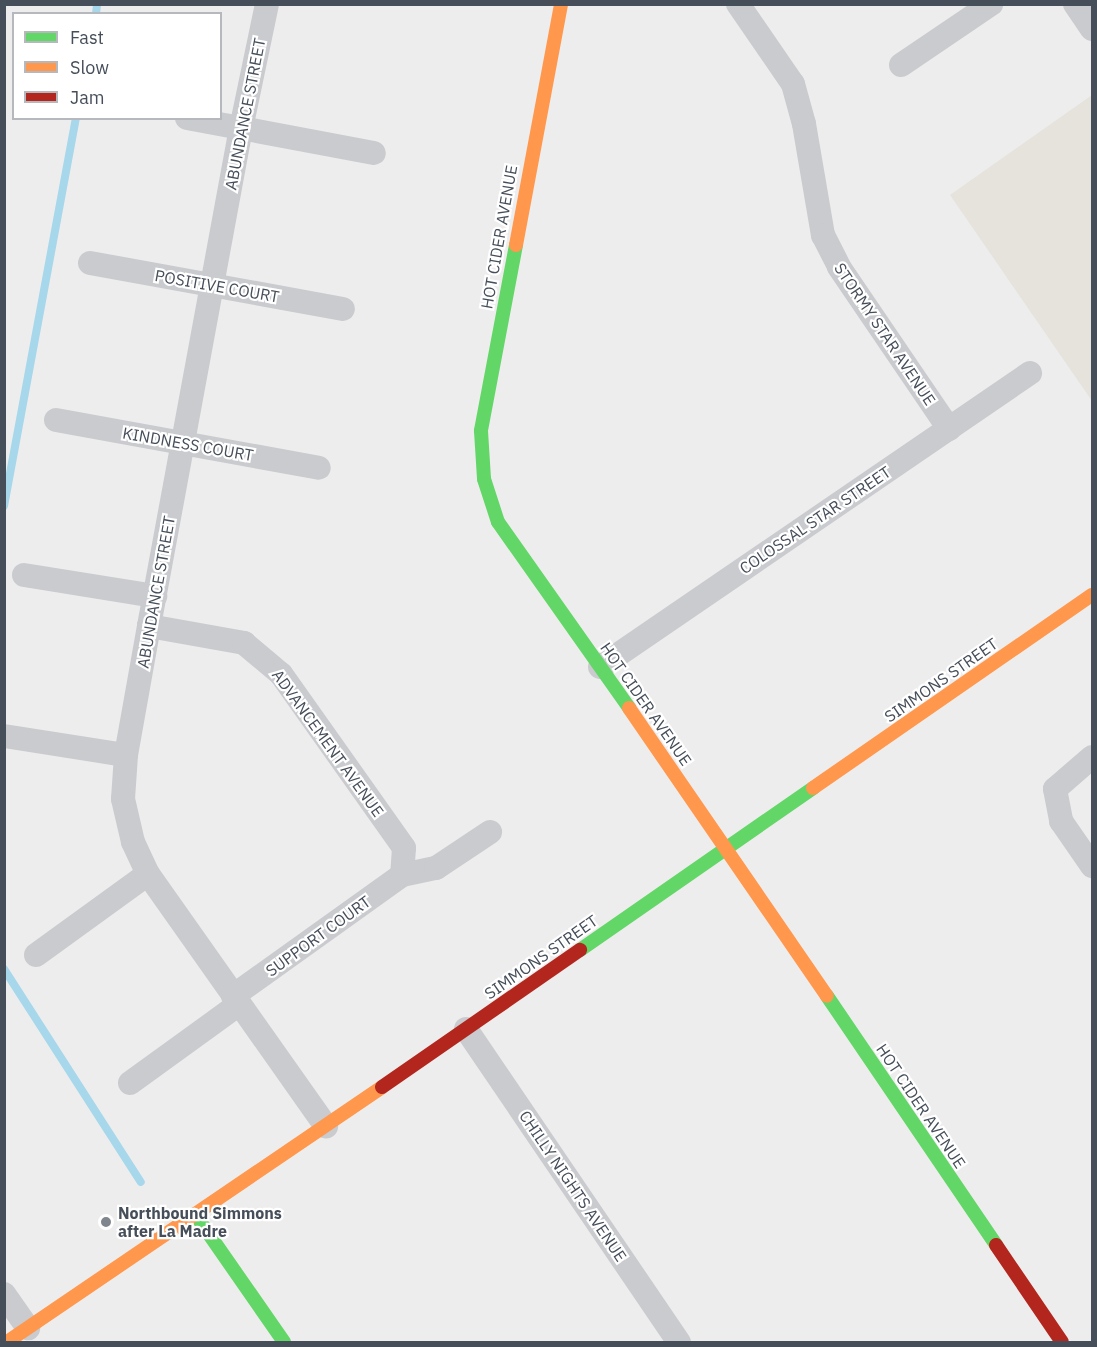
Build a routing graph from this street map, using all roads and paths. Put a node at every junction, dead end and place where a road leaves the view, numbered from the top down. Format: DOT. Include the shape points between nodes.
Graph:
graph roads {
  1 [pos="267,4"];
  2 [pos="561,4"];
  3 [pos="738,4"];
  4 [pos="991,4"];
  5 [pos="1076,4"];
  6 [pos="1092,29"];
  7 [pos="901,65"];
  8 [pos="198,120"];
  9 [pos="241,128"];
  10 [pos="374,153"];
  11 [pos="90,263"];
  12 [pos="212,285"];
  13 [pos="344,309"];
  14 [pos="1030,373"];
  15 [pos="56,420"];
  16 [pos="949,429"];
  17 [pos="183,443"];
  18 [pos="319,468"];
  19 [pos="24,574"];
  20 [pos="1092,595"];
  21 [pos="155,596"];
  22 [pos="149,626"];
  23 [pos="600,667"];
  24 [pos="4,736"];
  25 [pos="126,755"];
  26 [pos="1092,757"];
  27 [pos="490,832"];
  28 [pos="727,848"];
  29 [pos="1092,866"];
  30 [pos="148,874"];
  31 [pos="402,875"];
  32 [pos="36,955"];
  33 [pos="236,1000"];
  34 [pos="466,1029"];
  35 [pos="130,1083"];
  36 [pos="326,1126"];
  37 [pos="195,1214"];
  38 [pos="4,1294"];
  39 [pos="28,1328"];
  40 [pos="7,1342"];
  41 [pos="284,1342"];
  42 [pos="679,1342"];
  43 [pos="1062,1342"];
  1 -- 9 [label="street, ABUNDANCE STREET"];
  2 -- 23 [label="street, HOT CIDER AVENUE" via="481,431 484,479 498,522"];
  3 -- 16 [label="street, STORMY STAR AVENUE" via="793,84 823,235 838,267"];
  4 -- 7 [label="street"];
  5 -- 6 [label="street"];
  8 -- 9 [label="street"];
  9 -- 10 [label="street"];
  9 -- 12 [label="street, ABUNDANCE STREET"];
  11 -- 12 [label="street, POSITIVE COURT"];
  12 -- 13 [label="street, POSITIVE COURT"];
  12 -- 17 [label="street, ABUNDANCE STREET"];
  14 -- 16 [label="street, COLOSSAL STAR STREET"];
  15 -- 17 [label="street, KINDNESS COURT"];
  16 -- 23 [label="street, COLOSSAL STAR STREET"];
  17 -- 18 [label="street, KINDNESS COURT"];
  17 -- 21 [label="street, ABUNDANCE STREET"];
  19 -- 21 [label="street"];
  20 -- 28 [label="street, SIMMONS STREET"];
  21 -- 22 [label="street, ABUNDANCE STREET"];
  22 -- 25 [label="street, ABUNDANCE STREET"];
  22 -- 31 [label="street, ADVANCEMENT AVENUE" via="244,643 281,674 404,848"];
  23 -- 28 [label="street, HOT CIDER AVENUE"];
  24 -- 25 [label="street"];
  25 -- 30 [label="street, ABUNDANCE STREET" via="123,799 133,842"];
  26 -- 29 [label="street" via="1055,789 1061,821"];
  27 -- 31 [label="street" via="436,868"];
  28 -- 34 [label="street, SIMMONS STREET"];
  28 -- 43 [label="street, HOT CIDER AVENUE"];
  30 -- 32 [label="street"];
  30 -- 33 [label="street, ABUNDANCE STREET"];
  31 -- 33 [label="street, SUPPORT COURT"];
  33 -- 35 [label="street, SUPPORT COURT"];
  33 -- 36 [label="street, ABUNDANCE STREET"];
  34 -- 36 [label="street, SIMMONS STREET"];
  34 -- 42 [label="street, CHILLY NIGHTS AVENUE"];
  36 -- 37 [label="street, SIMMONS STREET"];
  37 -- 39 [label="street, SIMMONS STREET"];
  37 -- 41 [label="street"];
  38 -- 39 [label="street"];
  39 -- 40 [label="street, SIMMONS STREET"];
}
